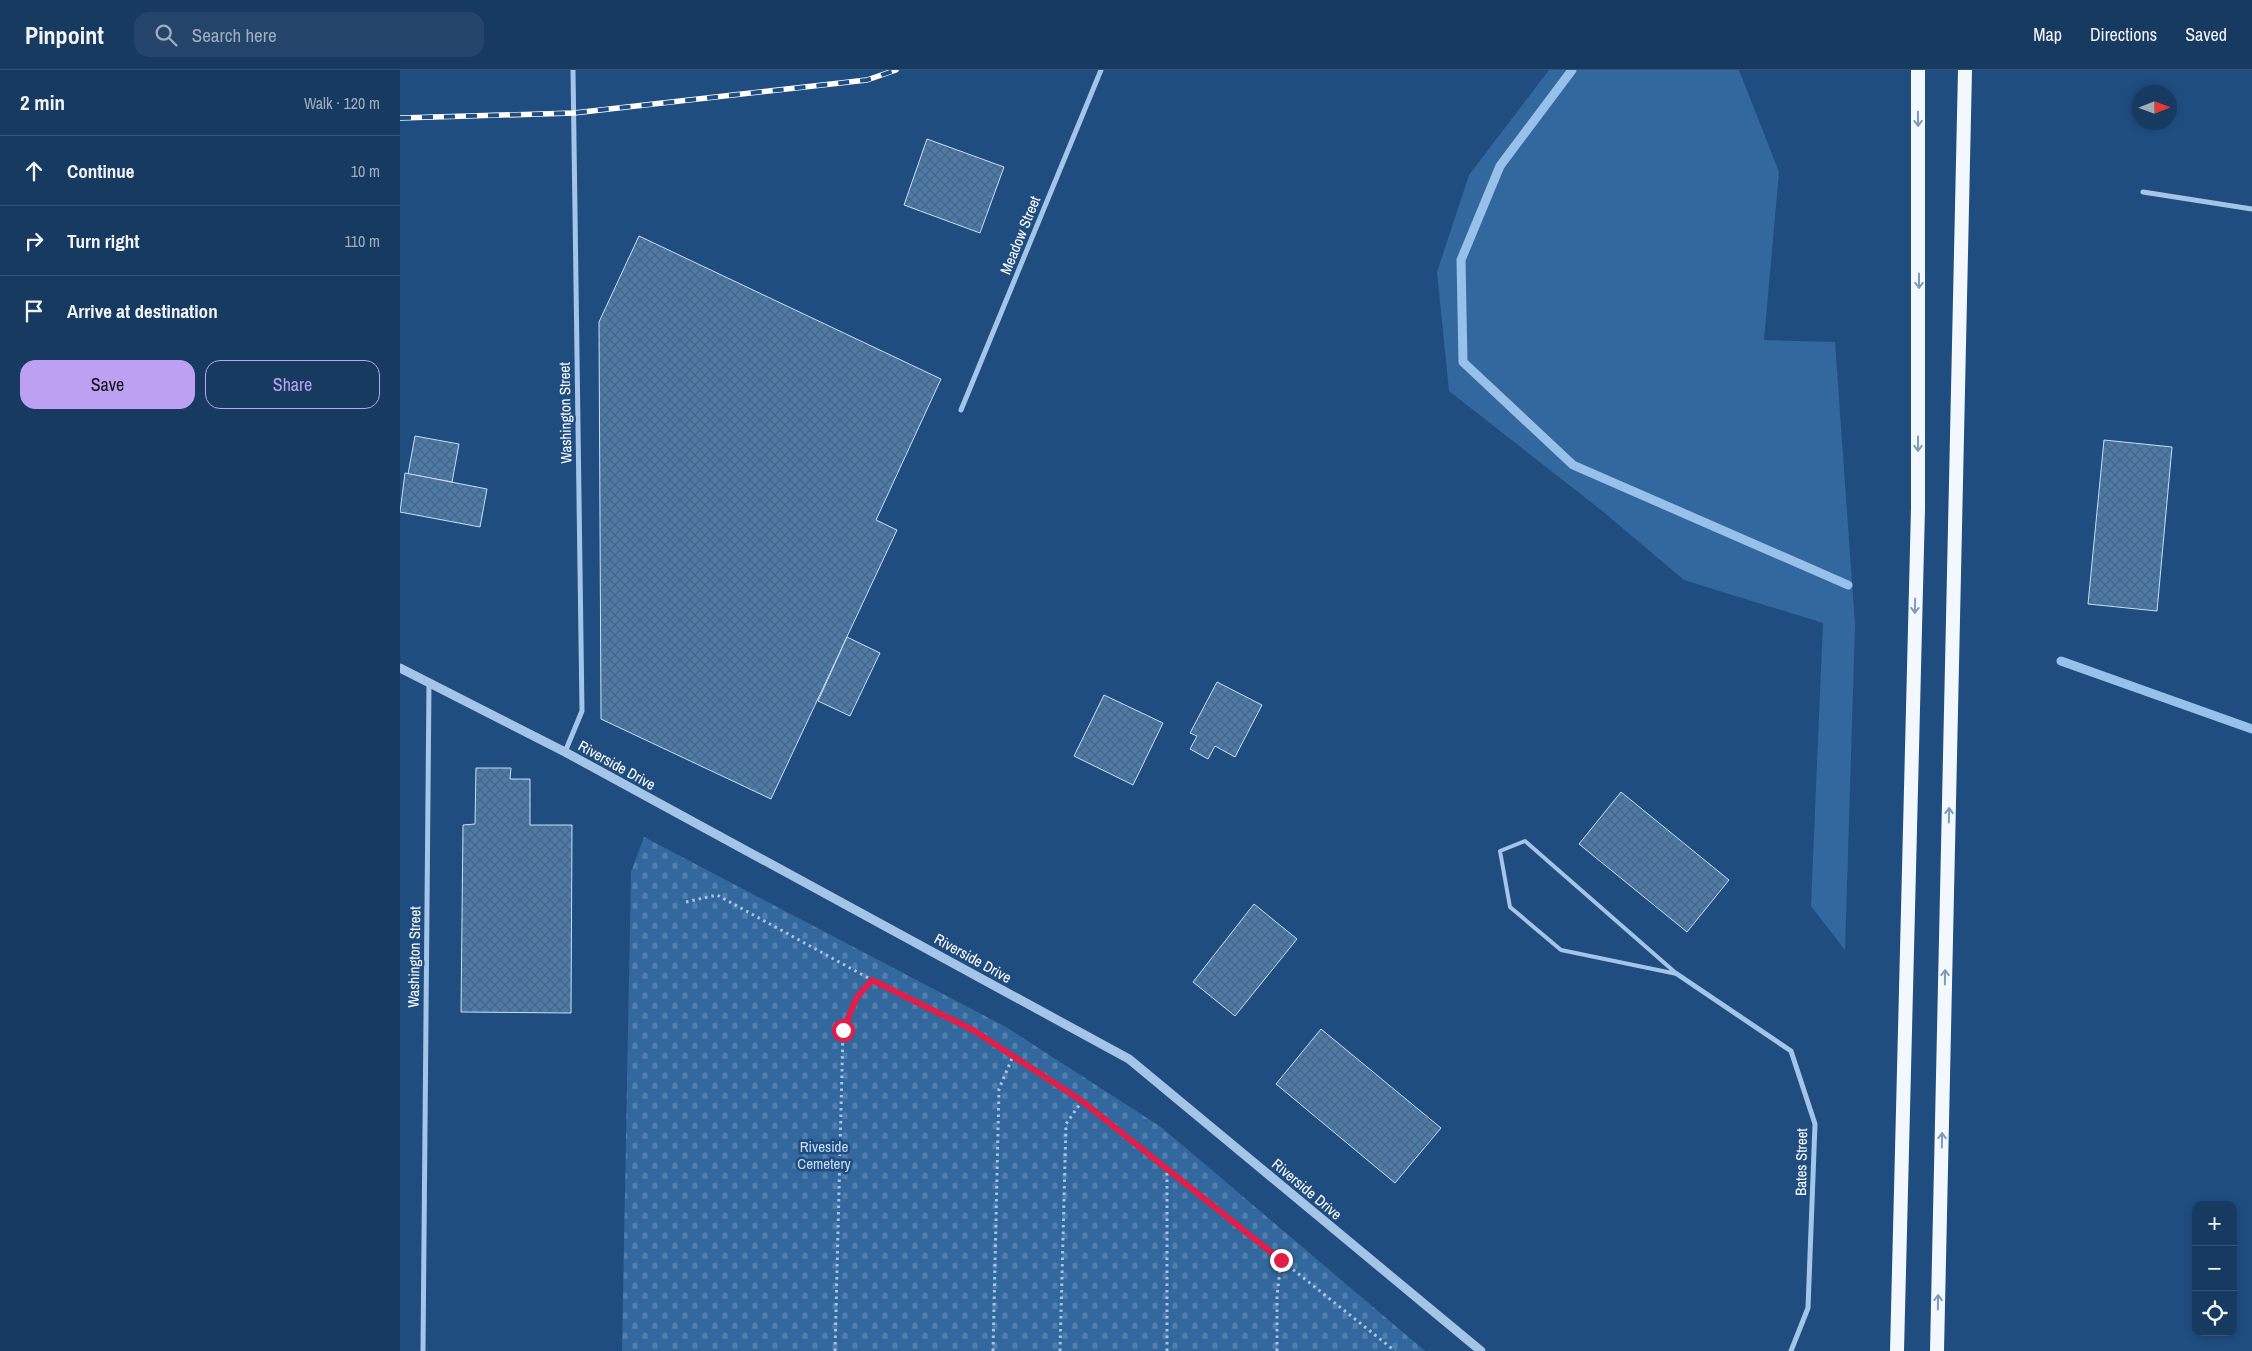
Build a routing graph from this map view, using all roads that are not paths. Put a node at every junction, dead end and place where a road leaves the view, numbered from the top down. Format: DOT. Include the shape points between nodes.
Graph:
graph roads {
  1 [pos="573,70"];
  2 [pos="1101,70"];
  3 [pos="1918,70"];
  4 [pos="1965,70"];
  5 [pos="2143,192"];
  6 [pos="2252,209"];
  7 [pos="961,410"];
  8 [pos="400,668"];
  9 [pos="429,684"];
  10 [pos="565,752"];
  11 [pos="1677,974"];
  12 [pos="423,1351"];
  13 [pos="1481,1351"];
  14 [pos="1791,1351"];
  15 [pos="1897,1351"];
  16 [pos="1937,1351"];
  1 -- 10 [label="street, Washington Street" via="582,711"];
  2 -- 7 [label="street, Meadow Street"];
  3 -- 15 [label="highway, one-way" via="1918,508"];
  16 -- 4 [label="highway, one-way"];
  5 -- 6 [label="street"];
  8 -- 9 [label="street, Riverside Drive"];
  9 -- 10 [label="street, Riverside Drive"];
  9 -- 12 [label="street, Washington Street"];
  10 -- 13 [label="street, Riverside Drive" via="1129,1059"];
  11 -- 11 [label="lane" via="1561,950 1510,907 1500,851 1525,841"];
  11 -- 14 [label="street, Bates Street" via="1791,1051 1815,1124 1808,1308"];
}
